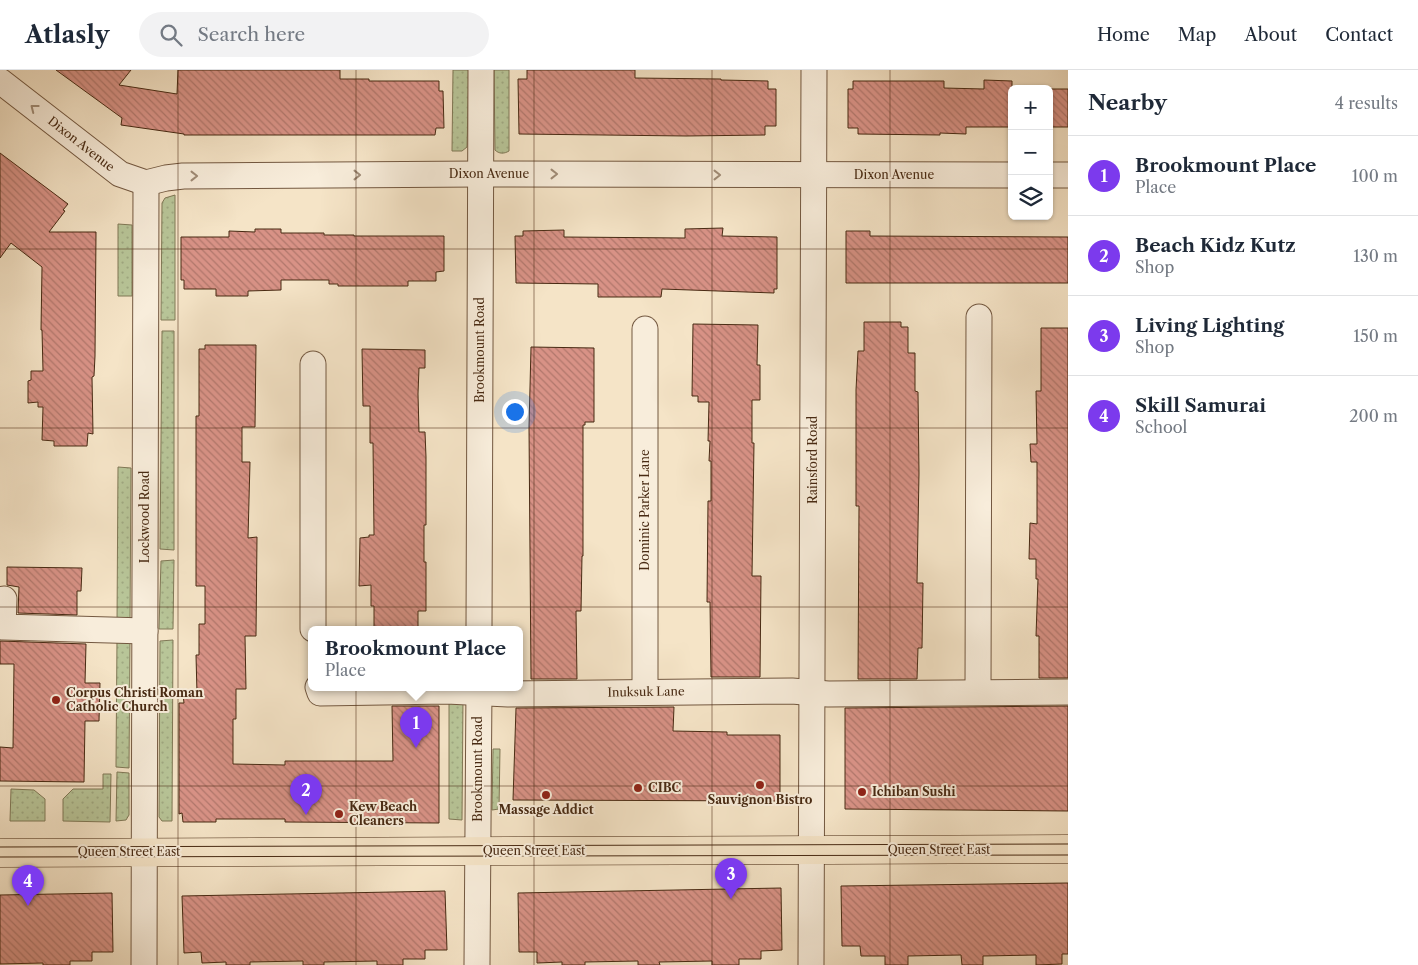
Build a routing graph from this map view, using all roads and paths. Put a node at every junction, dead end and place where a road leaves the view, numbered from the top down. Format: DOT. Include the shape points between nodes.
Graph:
graph roads {
  1 [pos="481,70"];
  2 [pos="814,70"];
  3 [pos="0,81"];
  4 [pos="480,174"];
  5 [pos="813,175"];
  6 [pos="1008,175"];
  7 [pos="1053,175"];
  8 [pos="1068,175"];
  9 [pos="146,183"];
  10 [pos="978,317"];
  11 [pos="646,329"];
  12 [pos="314,364"];
  13 [pos="4,599"];
  14 [pos="313,626"];
  15 [pos="479,626"];
  16 [pos="145,631"];
  17 [pos="320,691"];
  18 [pos="373,691"];
  19 [pos="479,691"];
  20 [pos="491,691"];
  21 [pos="645,692"];
  22 [pos="812,692"];
  23 [pos="978,692"];
  24 [pos="1068,692"];
  25 [pos="1068,849"];
  26 [pos="477,851"];
  27 [pos="811,851"];
  28 [pos="145,852"];
  29 [pos="0,853"];
  30 [pos="144,965"];
  31 [pos="477,965"];
  32 [pos="811,965"];
  1 -- 4 [label="street, Brookmount Road"];
  2 -- 5 [label="street, Rainsford Road"];
  9 -- 3 [label="street, Dixon Avenue, one-way" via="120,174"];
  4 -- 5 [label="street, Dixon Avenue, one-way"];
  9 -- 4 [label="street, Dixon Avenue, one-way" via="183,176"];
  4 -- 15 [label="street, Brookmount Road"];
  5 -- 6 [label="street, Dixon Avenue"];
  5 -- 22 [label="street, Rainsford Road"];
  7 -- 8 [label="street"];
  9 -- 16 [label="street, Lockwood Road"];
  10 -- 23 [label="street"];
  11 -- 21 [label="street, Dominic Parker Lane"];
  12 -- 14 [label="street"];
  13 -- 16 [label="street" via="3,626"];
  16 -- 28 [label="street, Lockwood Road"];
  17 -- 18 [label="street, Inuksuk Lane"];
  19 -- 26 [label="street, Brookmount Road"];
  20 -- 21 [label="street, Inuksuk Lane" via="508,694"];
  21 -- 22 [label="street, Inuksuk Lane"];
  22 -- 23 [label="street, Inuksuk Lane"];
  22 -- 27 [label="street, Rainsford Road"];
  23 -- 24 [label="street, Inuksuk Lane"];
  25 -- 27 [label="main road, Queen Street East"];
  26 -- 27 [label="main road, Queen Street East"];
  26 -- 28 [label="main road, Queen Street East"];
  26 -- 31 [label="street, Brookmount Road"];
  27 -- 32 [label="street, Rainsford Road"];
  28 -- 29 [label="main road, Queen Street East"];
  28 -- 30 [label="street, Lockwood Road"];
}
